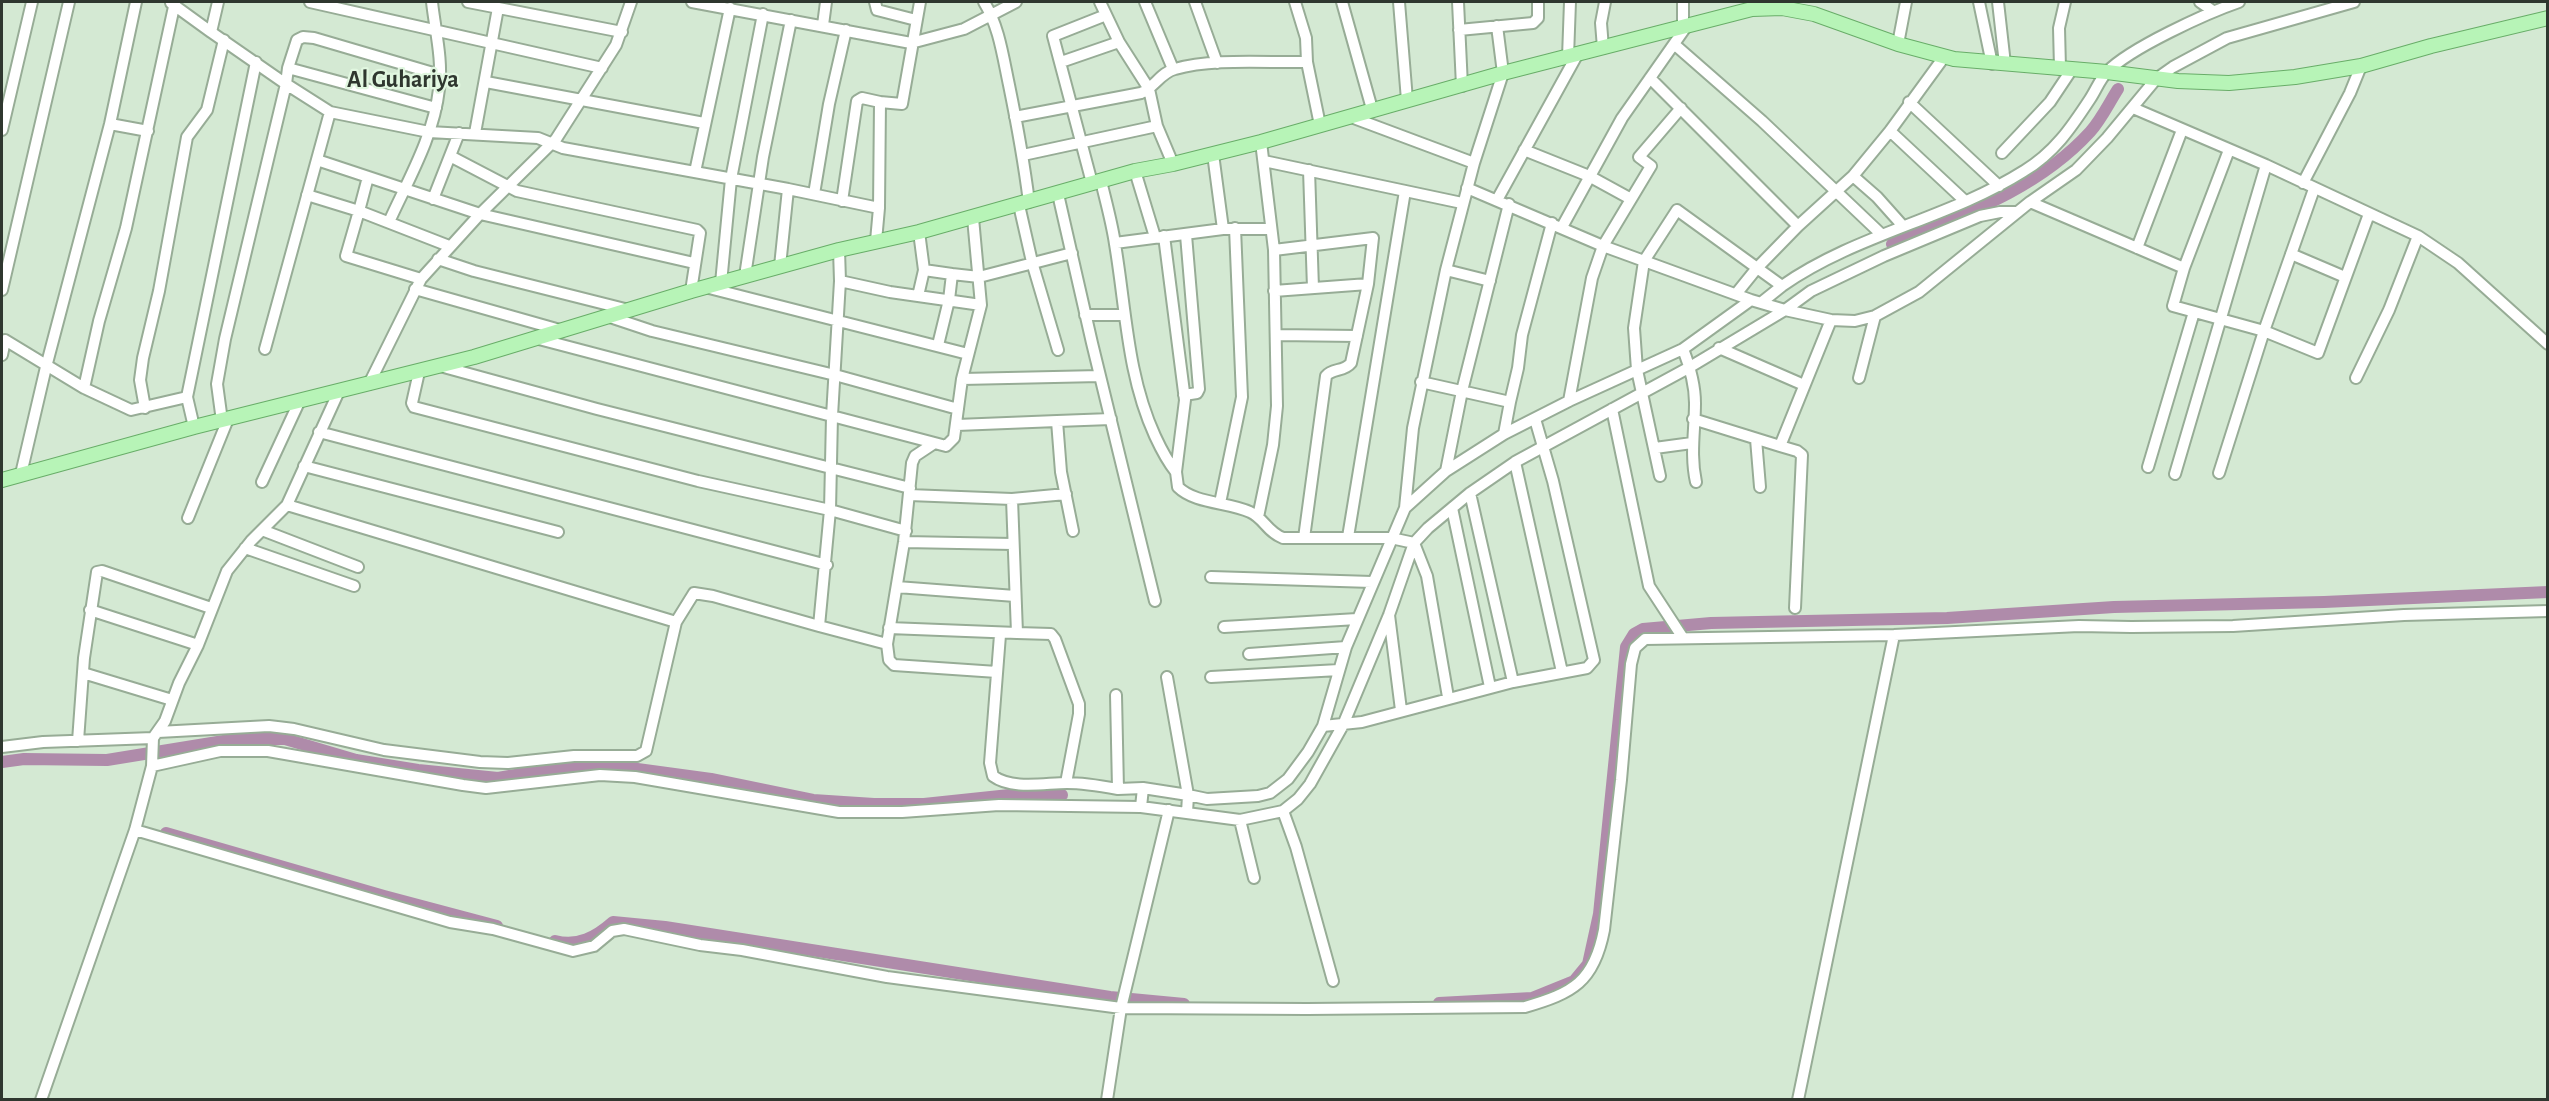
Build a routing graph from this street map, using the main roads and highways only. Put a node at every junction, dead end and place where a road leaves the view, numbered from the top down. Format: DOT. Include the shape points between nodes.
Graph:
graph roads {
  1 [pos="1795,5"];
  2 [pos="2547,18"];
  3 [pos="2,480"];
  1 -- 2 [label="main road" via="1944,57 2156,79 2249,83 2361,66"];
  1 -- 3 [label="main road" via="1752,9 1503,73 1262,142 1135,171 973,218 780,266 418,372 194,427"];
}
